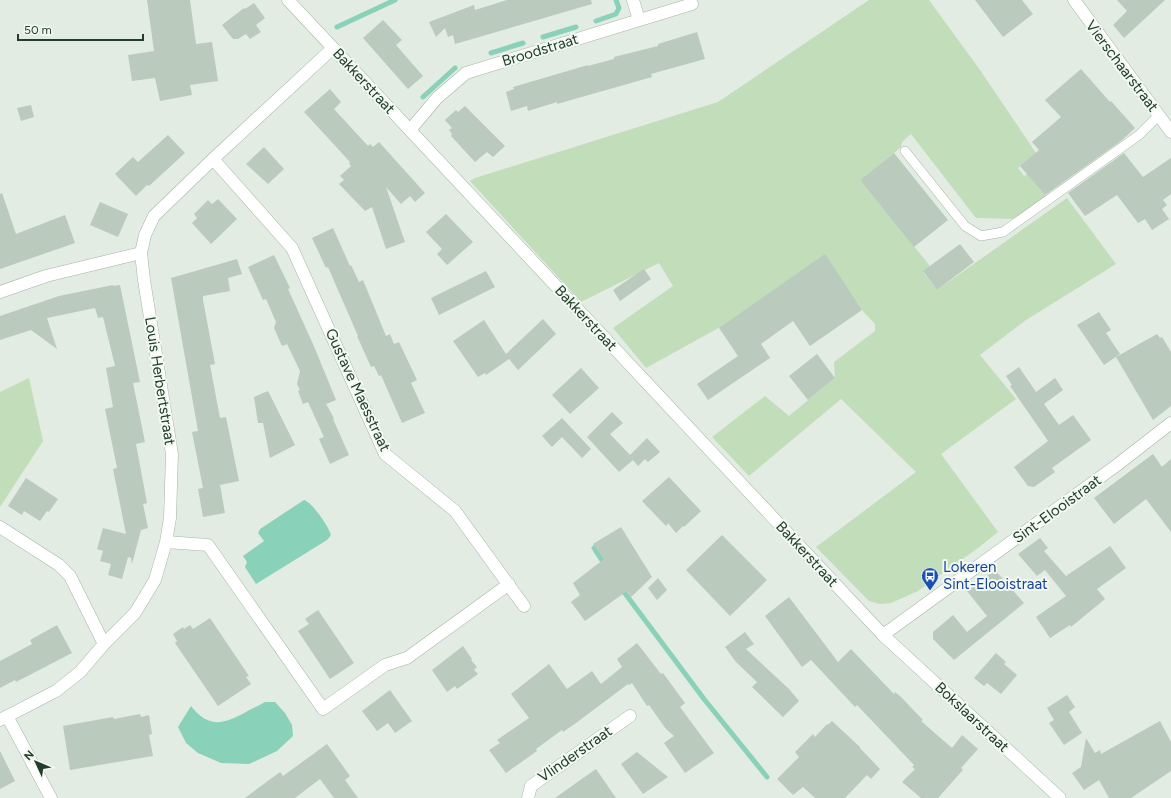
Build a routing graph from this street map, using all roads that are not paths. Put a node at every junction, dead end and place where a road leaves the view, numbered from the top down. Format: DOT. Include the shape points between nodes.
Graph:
graph roads {
  1 [pos="288,0"];
  2 [pos="633,0"];
  3 [pos="1074,0"];
  4 [pos="692,4"];
  5 [pos="639,20"];
  6 [pos="333,48"];
  7 [pos="1160,116"];
  8 [pos="410,130"];
  9 [pos="1171,132"];
  10 [pos="905,151"];
  11 [pos="213,159"];
  12 [pos="141,253"];
  13 [pos="0,292"];
  14 [pos="1171,423"];
  15 [pos="0,527"];
  16 [pos="166,542"];
  17 [pos="509,584"];
  18 [pos="524,606"];
  19 [pos="883,635"];
  20 [pos="104,644"];
  21 [pos="630,716"];
  22 [pos="4,718"];
  23 [pos="51,798"];
  24 [pos="528,798"];
  25 [pos="1060,798"];
  1 -- 6 [label="street, Bakkerstraat"];
  2 -- 5 [label="street"];
  3 -- 7 [label="street, Vierschaarstraat"];
  4 -- 5 [label="street, Broodstraat"];
  5 -- 8 [label="street, Broodstraat" via="466,73 437,98"];
  6 -- 8 [label="street, Bakkerstraat"];
  6 -- 11 [label="street, Louis Herbertstraat"];
  7 -- 9 [label="street, Vierschaarstraat"];
  7 -- 10 [label="lane" via="1139,135 1009,228 1003,232 981,236 964,226"];
  8 -- 19 [label="street, Bakkerstraat"];
  11 -- 12 [label="street, Louis Herbertstraat" via="154,216 145,235"];
  11 -- 17 [label="street, Gustave Maesstraat" via="292,248 385,454 455,511"];
  12 -- 13 [label="street" via="46,276"];
  12 -- 16 [label="street, Louis Herbertstraat" via="172,454 170,518"];
  14 -- 19 [label="street, Sint-Elooistraat"];
  15 -- 20 [label="street" via="59,565 70,576"];
  16 -- 17 [label="street" via="208,545 323,709 385,665 407,658"];
  16 -- 20 [label="street, Louis Herbertstraat" via="155,580 139,607"];
  17 -- 18 [label="street, Gustave Maesstraat"];
  19 -- 25 [label="street, Bokslaarstraat"];
  20 -- 22 [label="street, Louis Herbertstraat" via="80,672 56,691"];
  21 -- 24 [label="street, Vlinderstraat" via="531,786"];
  22 -- 23 [label="street"];
}
